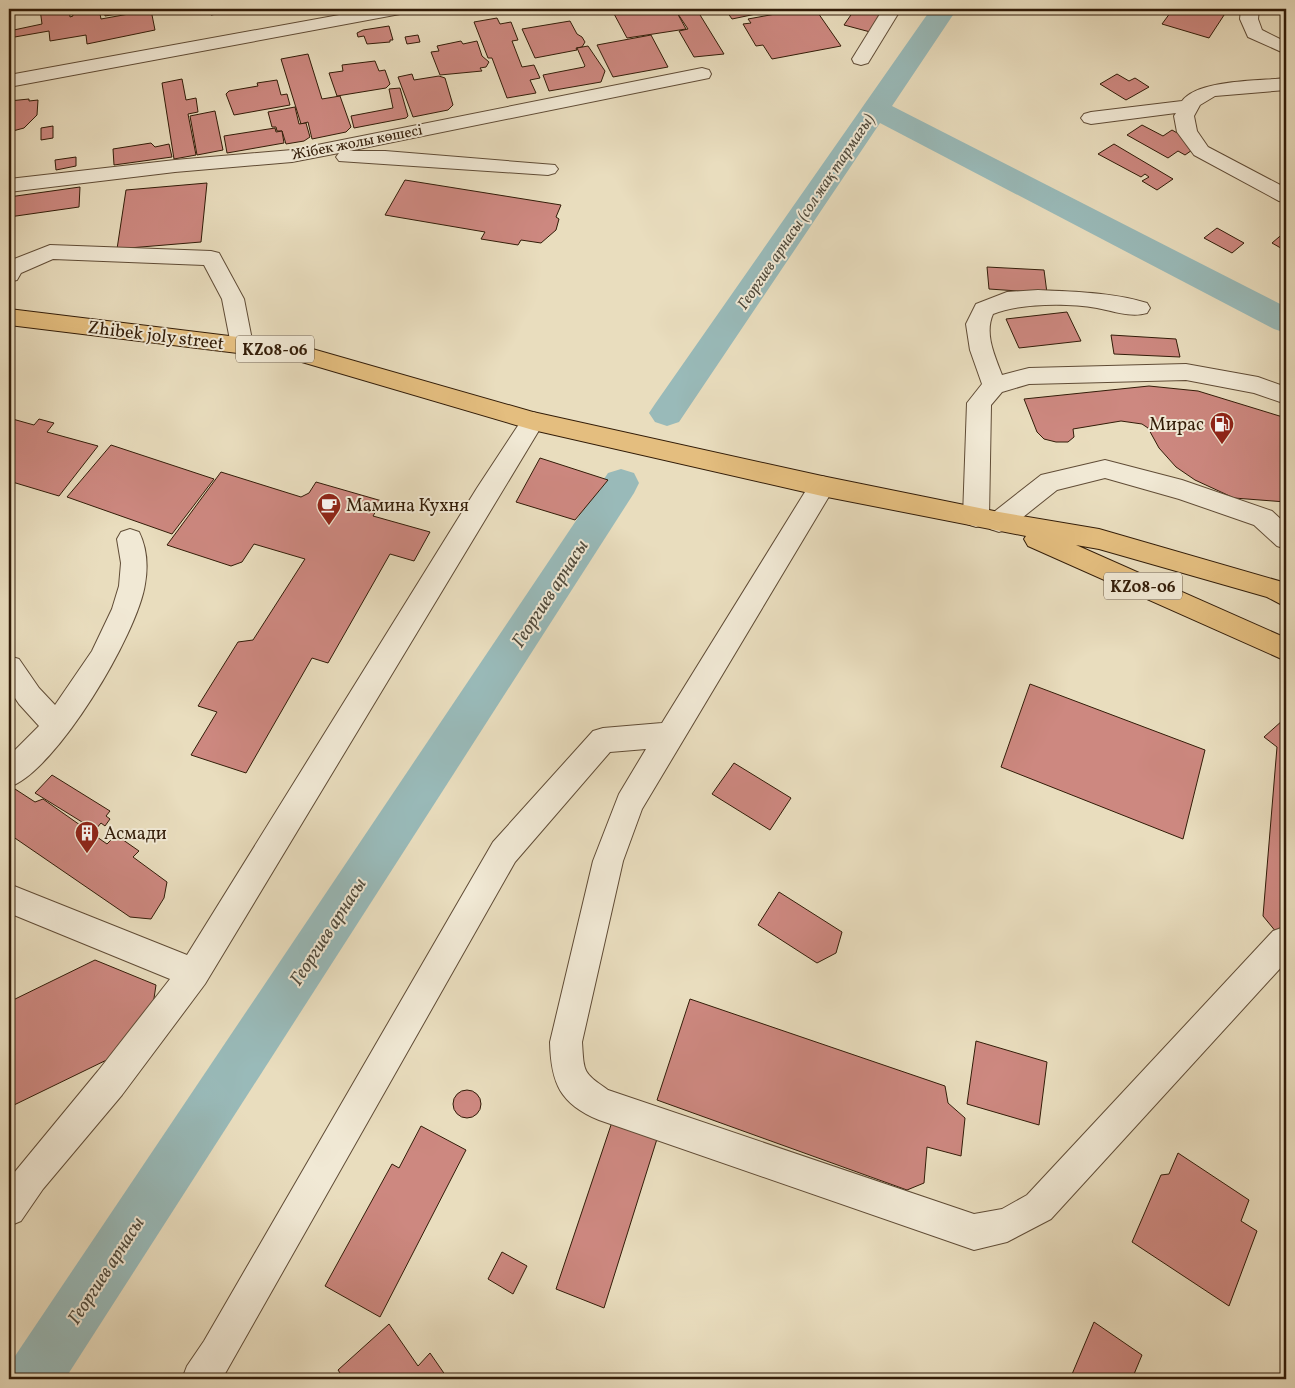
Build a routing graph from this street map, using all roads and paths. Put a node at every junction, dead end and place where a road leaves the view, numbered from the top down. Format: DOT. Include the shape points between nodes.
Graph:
graph roads {
  1 [pos="400,9"];
  2 [pos="892,9"];
  3 [pos="1250,9"];
  4 [pos="1286,49"];
  5 [pos="861,58"];
  6 [pos="702,74"];
  7 [pos="9,81"];
  8 [pos="1286,84"];
  9 [pos="1189,106"];
  10 [pos="1091,118"];
  11 [pos="292,156"];
  12 [pos="548,170"];
  13 [pos="9,186"];
  14 [pos="1286,196"];
  15 [pos="9,275"];
  16 [pos="1139,308"];
  17 [pos="9,317"];
  18 [pos="242,346"];
  19 [pos="994,386"];
  20 [pos="1286,396"];
  21 [pos="534,421"];
  22 [pos="822,486"];
  23 [pos="988,520"];
  24 [pos="1286,539"];
  25 [pos="130,540"];
  26 [pos="1286,596"];
  27 [pos="1286,650"];
  28 [pos="9,667"];
  29 [pos="56,725"];
  30 [pos="671,735"];
  31 [pos="9,774"];
  32 [pos="9,898"];
  33 [pos="1284,942"];
  34 [pos="194,973"];
  35 [pos="20,1183"];
  36 [pos="9,1209"];
  37 [pos="200,1379"];
  1 -- 7 [label="street"];
  2 -- 5 [label="street"];
  3 -- 4 [label="street" via="1249,19 1254,34"];
  6 -- 11 [label="street, Жібек жолы көшесі"];
  8 -- 9 [label="street" via="1211,91"];
  9 -- 10 [label="street"];
  9 -- 14 [label="street" via="1184,116 1187,132 1201,151"];
  11 -- 12 [label="street" via="385,157"];
  11 -- 13 [label="street, Жібек жолы көшесі"];
  15 -- 18 [label="street" via="13,268 50,252 211,258 233,299"];
  16 -- 19 [label="street" via="1094,300 1038,298 1007,300 984,309 977,324"];
  17 -- 18 [label="highway, Zhibek joly street / KZ08-06"];
  18 -- 21 [label="highway, Zhibek joly street / KZ08-06" via="296,352"];
  19 -- 20 [label="street" via="1029,376 1186,372 1258,385"];
  19 -- 23 [label="street" via="978,403"];
  21 -- 22 [label="highway, KZ08-06"];
  21 -- 34 [label="street"];
  22 -- 23 [label="highway, KZ08-06"];
  22 -- 30 [label="street"];
  23 -- 24 [label="street" via="1050,482 1105,469 1182,490 1264,518"];
  23 -- 26 [label="highway, KZ08-06" via="1099,539 1275,589"];
  23 -- 27 [label="highway, KZ08-06"];
  25 -- 29 [label="street" via="135,567 128,601 83,690"];
  28 -- 29 [label="street" via="29,696"];
  29 -- 31 [label="street"];
  30 -- 33 [label="street" via="630,803 608,862 566,1042 567,1064 575,1086 599,1103 974,1232 1007,1225 1039,1206"];
  30 -- 37 [label="street" via="603,740 504,852 218,1354"];
  32 -- 34 [label="street"];
  34 -- 35 [label="street" via="110,1083"];
  35 -- 36 [label="street"];
}
